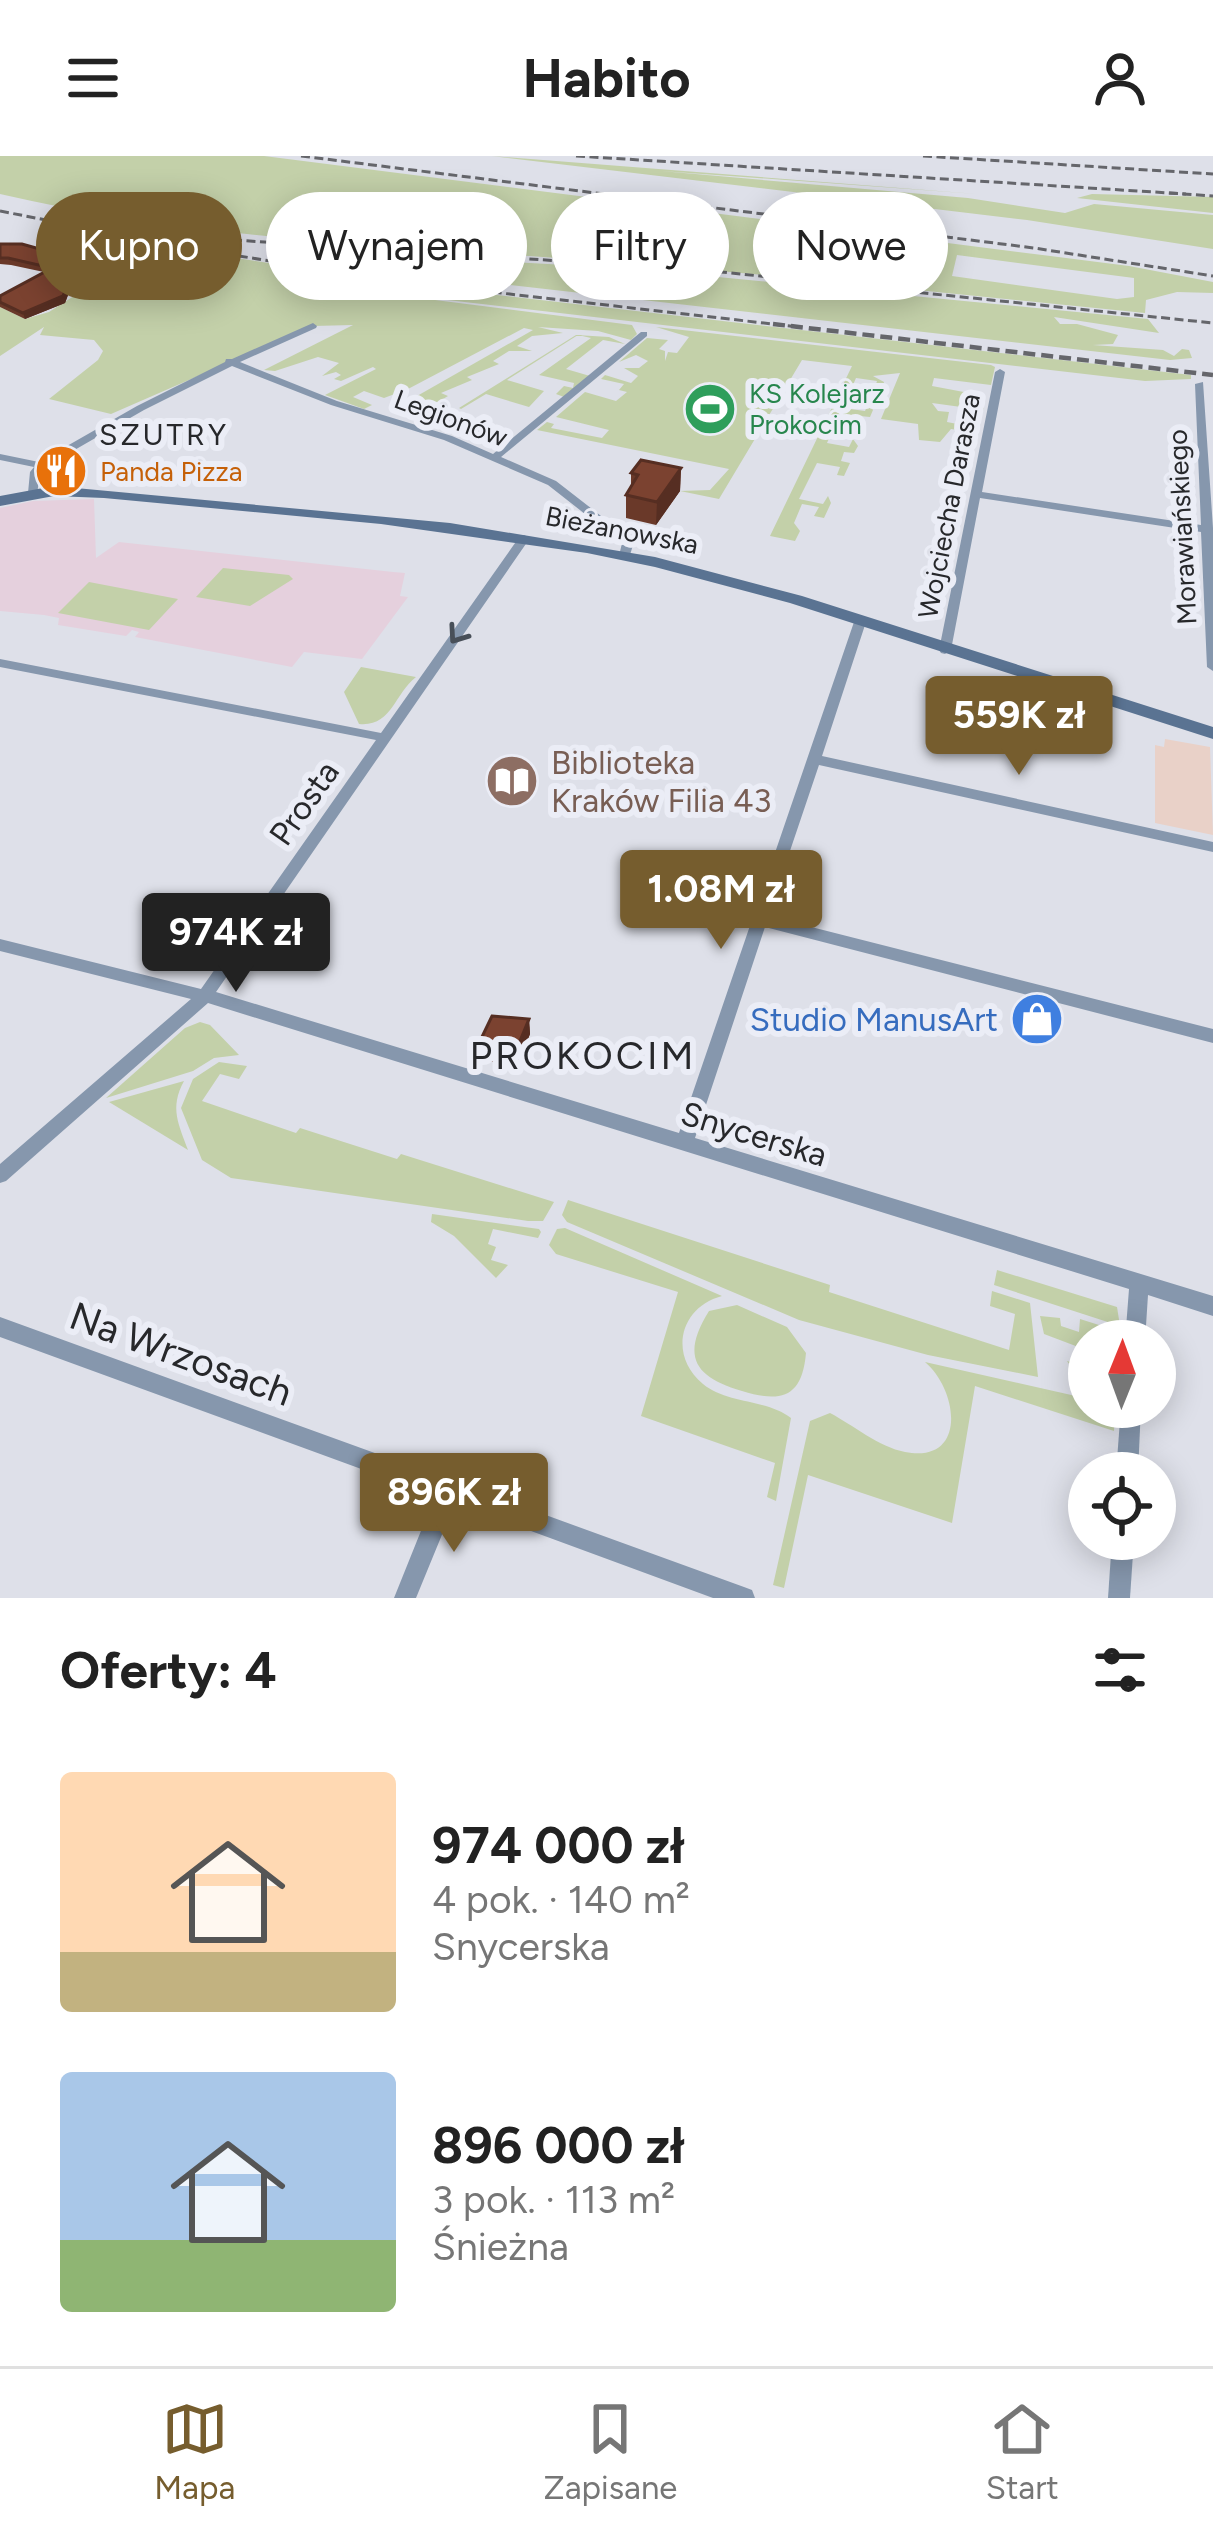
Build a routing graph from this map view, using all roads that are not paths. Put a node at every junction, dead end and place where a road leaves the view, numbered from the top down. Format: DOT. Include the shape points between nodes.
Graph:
graph roads {
  1 [pos="313,326"];
  2 [pos="644,334"];
  3 [pos="229,362"];
  4 [pos="1000,372"];
  5 [pos="1200,384"];
  6 [pos="0,457"];
  7 [pos="494,458"];
  8 [pos="41,465"];
  9 [pos="33,494"];
  10 [pos="975,494"];
  11 [pos="0,501"];
  12 [pos="1209,530"];
  13 [pos="524,538"];
  14 [pos="625,556"];
  15 [pos="860,622"];
  16 [pos="945,650"];
  17 [pos="0,663"];
  18 [pos="1213,667"];
  19 [pos="1213,733"];
  20 [pos="386,738"];
  21 [pos="814,759"];
  22 [pos="1213,847"];
  23 [pos="760,920"];
  24 [pos="0,945"];
  25 [pos="204,997"];
  26 [pos="1213,1036"];
  27 [pos="684,1144"];
  28 [pos="0,1175"];
  29 [pos="1139,1282"];
  30 [pos="1213,1306"];
  31 [pos="1136,1320"];
  32 [pos="0,1327"];
  33 [pos="448,1490"];
  34 [pos="1122,1560"];
  35 [pos="405,1598"];
  36 [pos="743,1598"];
  37 [pos="1119,1598"];
  1 -- 3 [label="street"];
  2 -- 7 [label="street"];
  3 -- 7 [label="street, Legionów"];
  3 -- 8 [label="street"];
  4 -- 10 [label="street, Wojciecha Darasza"];
  5 -- 12 [label="street, Morawiańskiego"];
  6 -- 8 [label="street"];
  7 -- 14 [label="street, Legionów" via="576,497 628,542"];
  8 -- 9 [label="street"];
  9 -- 11 [label="street, Bieżanowska"];
  9 -- 13 [label="street, Bieżanowska" via="121,495"];
  10 -- 12 [label="street"];
  10 -- 16 [label="street, Wojciecha Darasza"];
  12 -- 18 [label="street, Morawiańskiego"];
  13 -- 14 [label="street, Bieżanowska"];
  13 -- 20 [label="street, Prosta, one-way"];
  14 -- 15 [label="street, Bieżanowska"];
  15 -- 16 [label="street, Bieżanowska"];
  15 -- 21 [label="street"];
  16 -- 19 [label="street, Bieżanowska"];
  17 -- 20 [label="street"];
  20 -- 25 [label="street, Prosta"];
  21 -- 22 [label="street"];
  21 -- 23 [label="street"];
  23 -- 26 [label="street"];
  23 -- 27 [label="street"];
  24 -- 25 [label="street, Snycerska"];
  25 -- 27 [label="street, Snycerska"];
  25 -- 28 [label="street, Prosta"];
  27 -- 29 [label="street, Snycerska"];
  29 -- 30 [label="street, Snycerska"];
  29 -- 31 [label="street"];
  32 -- 33 [label="street, Na Wrzosach"];
  33 -- 35 [label="street"];
  33 -- 36 [label="street, Na Wrzosach"];
  34 -- 37 [label="street"];
}
